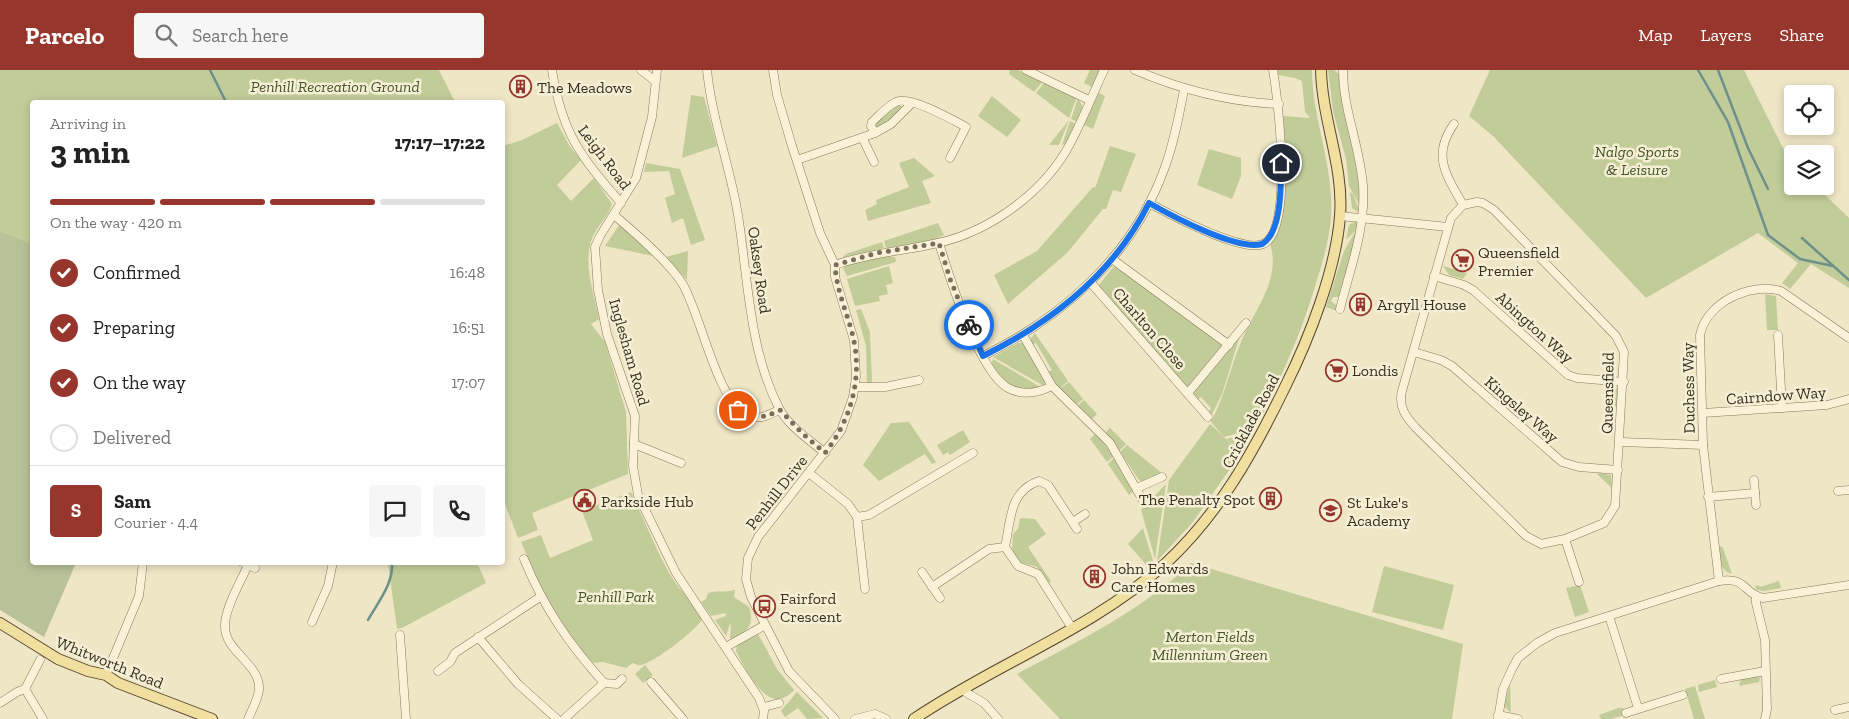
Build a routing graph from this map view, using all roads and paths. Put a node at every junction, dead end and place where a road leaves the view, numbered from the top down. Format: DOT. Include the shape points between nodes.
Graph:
graph roads {
  1 [pos="552,70"];
  2 [pos="641,70"];
  3 [pos="657,70"];
  4 [pos="707,70"];
  5 [pos="773,70"];
  6 [pos="1026,70"];
  7 [pos="1104,70"];
  8 [pos="1135,70"];
  9 [pos="1273,70"];
  10 [pos="1321,70"];
  11 [pos="1343,70"];
  12 [pos="655,81"];
  13 [pos="1184,90"];
  14 [pos="1089,100"];
  15 [pos="912,103"];
  16 [pos="1278,104"];
  17 [pos="1454,124"];
  18 [pos="875,133"];
  19 [pos="863,139"];
  20 [pos="950,158"];
  21 [pos="797,160"];
  22 [pos="874,162"];
  23 [pos="621,203"];
  24 [pos="1149,203"];
  25 [pos="1463,205"];
  26 [pos="614,215"];
  27 [pos="1340,216"];
  28 [pos="1362,218"];
  29 [pos="1448,227"];
  30 [pos="939,243"];
  31 [pos="1112,259"];
  32 [pos="835,265"];
  33 [pos="1434,276"];
  34 [pos="1091,282"];
  35 [pos="1339,304"];
  36 [pos="1246,322"];
  37 [pos="1022,334"];
  38 [pos="1778,335"];
  39 [pos="1849,338"];
  40 [pos="1229,345"];
  41 [pos="1414,352"];
  42 [pos="983,356"];
  43 [pos="919,380"];
  44 [pos="1624,382"];
  45 [pos="1052,386"];
  46 [pos="855,387"];
  47 [pos="1188,392"];
  48 [pos="1849,400"];
  49 [pos="1782,408"];
  50 [pos="780,410"];
  51 [pos="1703,413"];
  52 [pos="1208,417"];
  53 [pos="1621,442"];
  54 [pos="634,444"];
  55 [pos="1703,445"];
  56 [pos="973,452"];
  57 [pos="825,453"];
  58 [pos="681,464"];
  59 [pos="1618,470"];
  60 [pos="810,473"];
  61 [pos="1162,477"];
  62 [pos="1754,480"];
  63 [pos="1137,488"];
  64 [pos="1849,490"];
  65 [pos="1838,491"];
  66 [pos="1755,493"];
  67 [pos="1708,497"];
  68 [pos="1145,504"];
  69 [pos="1756,505"];
  70 [pos="1085,514"];
  71 [pos="857,517"];
  72 [pos="1565,539"];
  73 [pos="1005,547"];
  74 [pos="524,559"];
  75 [pos="143,565"];
  76 [pos="248,565"];
  77 [pos="332,565"];
  78 [pos="922,572"];
  79 [pos="1719,581"];
  80 [pos="1579,582"];
  81 [pos="1849,584"];
  82 [pos="932,587"];
  83 [pos="865,589"];
  84 [pos="1756,596"];
  85 [pos="540,597"];
  86 [pos="940,598"];
  87 [pos="1609,616"];
  88 [pos="312,622"];
  89 [pos="0,623"];
  90 [pos="765,625"];
  91 [pos="1072,628"];
  92 [pos="400,635"];
  93 [pos="478,637"];
  94 [pos="726,647"];
  95 [pos="40,660"];
  96 [pos="438,671"];
  97 [pos="1765,671"];
  98 [pos="106,675"];
  99 [pos="1721,679"];
  100 [pos="622,680"];
  101 [pos="651,682"];
  102 [pos="604,683"];
  103 [pos="25,690"];
  104 [pos="962,690"];
  105 [pos="1683,695"];
  106 [pos="0,703"];
  107 [pos="779,703"];
  108 [pos="764,707"];
  109 [pos="1849,707"];
  110 [pos="1638,708"];
  111 [pos="1835,710"];
  112 [pos="1626,712"];
  113 [pos="1498,717"];
  114 [pos="43,719"];
  115 [pos="212,719"];
  116 [pos="248,719"];
  117 [pos="406,719"];
  118 [pos="557,719"];
  119 [pos="564,719"];
  120 [pos="683,719"];
  121 [pos="763,719"];
  122 [pos="835,719"];
  123 [pos="855,719"];
  124 [pos="886,719"];
  125 [pos="914,719"];
  126 [pos="998,719"];
  127 [pos="1518,719"];
  128 [pos="1765,719"];
  1 -- 23 [label="street, Leigh Road" via="568,133"];
  2 -- 12 [label="street"];
  3 -- 12 [label="street, Inglesham Road"];
  4 -- 50 [label="street, Oaksey Road" via="711,104 738,216 753,320 767,379"];
  5 -- 21 [label="street, Penhill Drive"];
  6 -- 14 [label="street"];
  7 -- 14 [label="street"];
  8 -- 13 [label="street"];
  9 -- 16 [label="street"];
  10 -- 27 [label="main road, Cricklade Road" via="1324,107 1339,171"];
  11 -- 28 [label="street" via="1345,100 1361,166"];
  12 -- 23 [label="street, Inglesham Road" via="652,117 641,160 634,184"];
  13 -- 16 [label="street" via="1223,99"];
  13 -- 24 [label="street" via="1169,154"];
  14 -- 30 [label="street" via="1067,150 1027,196 984,225"];
  15 -- 18 [label="street" via="891,124"];
  15 -- 18 [label="street" via="894,102 872,122"];
  15 -- 20 [label="street" via="966,127"];
  16 -- 24 [label="street" via="1282,149 1278,207 1274,233 1266,242 1259,246 1213,234"];
  17 -- 25 [label="street" via="1443,146 1442,164"];
  18 -- 19 [label="street"];
  19 -- 21 [label="street"];
  19 -- 22 [label="street"];
  21 -- 32 [label="street, Penhill Drive" via="820,233"];
  23 -- 26 [label="street, Inglesham Road"];
  24 -- 31 [label="street"];
  25 -- 29 [label="street, Queensfield" via="1454,212"];
  25 -- 44 [label="street, Queensfield" via="1477,202 1494,210 1616,336 1624,352"];
  26 -- 50 [label="street" via="682,283 713,362 738,410 747,416 760,418"];
  26 -- 54 [label="street, Inglesham Road" via="597,241 594,255 605,326 635,416"];
  27 -- 28 [label="street"];
  27 -- 91 [label="main road, Cricklade Road" via="1330,267 1300,357 1236,479 1208,517 1164,564 1121,598"];
  28 -- 29 [label="street"];
  28 -- 35 [label="street"];
  29 -- 33 [label="street, Queensfield"];
  30 -- 32 [label="street" via="877,253"];
  30 -- 42 [label="street" via="956,295"];
  31 -- 34 [label="street"];
  31 -- 40 [label="street, Charlton Close"];
  32 -- 46 [label="street, Penhill Drive" via="835,277 854,340"];
  33 -- 41 [label="street, Queensfield"];
  33 -- 44 [label="street, Abington Way" via="1473,290 1568,375"];
  34 -- 37 [label="street" via="1058,311"];
  34 -- 47 [label="street, Charlton Close"];
  36 -- 40 [label="street, Charlton Close"];
  37 -- 42 [label="street"];
  37 -- 45 [label="street"];
  38 -- 49 [label="street"];
  39 -- 51 [label="street, Duchess Way" via="1776,290 1758,288 1728,300 1709,314 1700,335"];
  40 -- 47 [label="street, Charlton Close"];
  41 -- 59 [label="street, Kingsley Way" via="1452,366 1562,462 1579,467"];
  41 -- 72 [label="street, Queensfield" via="1400,397 1407,418 1531,541 1546,544"];
  42 -- 45 [label="street" via="993,375 1010,389 1036,393"];
  43 -- 46 [label="street" via="885,387"];
  44 -- 53 [label="street, Queensfield"];
  45 -- 63 [label="street" via="1104,436"];
  46 -- 57 [label="street, Penhill Drive" via="845,422"];
  47 -- 52 [label="street, Charlton Close"];
  48 -- 49 [label="street, Cairndow Way"];
  49 -- 51 [label="street, Cairndow Way"];
  50 -- 57 [label="street, Oaksey Road"];
  51 -- 55 [label="street, Duchess Way"];
  53 -- 55 [label="street, Duchess Way"];
  53 -- 59 [label="street, Queensfield"];
  54 -- 58 [label="street"];
  54 -- 94 [label="street, Inglesham Road" via="634,481 649,519 676,573"];
  55 -- 67 [label="street, Duchess Way"];
  56 -- 71 [label="street" via="869,515"];
  57 -- 60 [label="street, Penhill Drive"];
  59 -- 72 [label="street, Queensfield" via="1617,502 1611,516 1597,527"];
  60 -- 71 [label="street" via="848,504"];
  60 -- 90 [label="street, Penhill Drive" via="762,531 748,558 746,584"];
  61 -- 63 [label="street"];
  62 -- 66 [label="street"];
  63 -- 68 [label="street"];
  64 -- 65 [label="street"];
  66 -- 67 [label="street"];
  66 -- 69 [label="street"];
  67 -- 79 [label="street, Duchess Way"];
  70 -- 73 [label="street" via="1075,526 1048,485 1036,482 1016,497"];
  71 -- 83 [label="street"];
  72 -- 80 [label="street"];
  73 -- 82 [label="street" via="989,549"];
  73 -- 91 [label="street" via="1018,566 1038,574"];
  74 -- 85 [label="street"];
  75 -- 98 [label="street" via="139,596"];
  76 -- 116 [label="street" via="227,614 225,629 258,682 259,690"];
  77 -- 88 [label="street" via="328,586"];
  78 -- 82 [label="street"];
  79 -- 84 [label="street" via="1731,579 1741,582"];
  79 -- 87 [label="street"];
  81 -- 84 [label="street" via="1766,598"];
  82 -- 86 [label="street"];
  84 -- 97 [label="street" via="1765,640"];
  85 -- 93 [label="street"];
  85 -- 102 [label="street" via="571,645"];
  87 -- 110 [label="street"];
  87 -- 113 [label="street" via="1555,633 1518,658 1507,679"];
  89 -- 98 [label="main road, Whitworth Road" via="58,659"];
  90 -- 94 [label="street"];
  90 -- 122 [label="street, Penhill Drive" via="789,671"];
  91 -- 104 [label="main road, Cricklade Road"];
  92 -- 117 [label="street"];
  93 -- 96 [label="street" via="455,653 450,662"];
  93 -- 118 [label="street" via="518,684"];
  94 -- 108 [label="street"];
  95 -- 103 [label="street"];
  97 -- 99 [label="street"];
  97 -- 128 [label="street"];
  98 -- 115 [label="main road, Whitworth Road" via="118,684"];
  100 -- 102 [label="street" via="617,684"];
  101 -- 120 [label="street"];
  102 -- 119 [label="street"];
  103 -- 106 [label="street"];
  103 -- 114 [label="street"];
  104 -- 125 [label="main road, Cricklade Road"];
  104 -- 126 [label="street" via="984,703"];
  105 -- 110 [label="street"];
  107 -- 108 [label="street"];
  108 -- 121 [label="street"];
  109 -- 111 [label="street"];
  110 -- 112 [label="street"];
  113 -- 127 [label="street"];
  123 -- 124 [label="street" via="875,714"];
}
